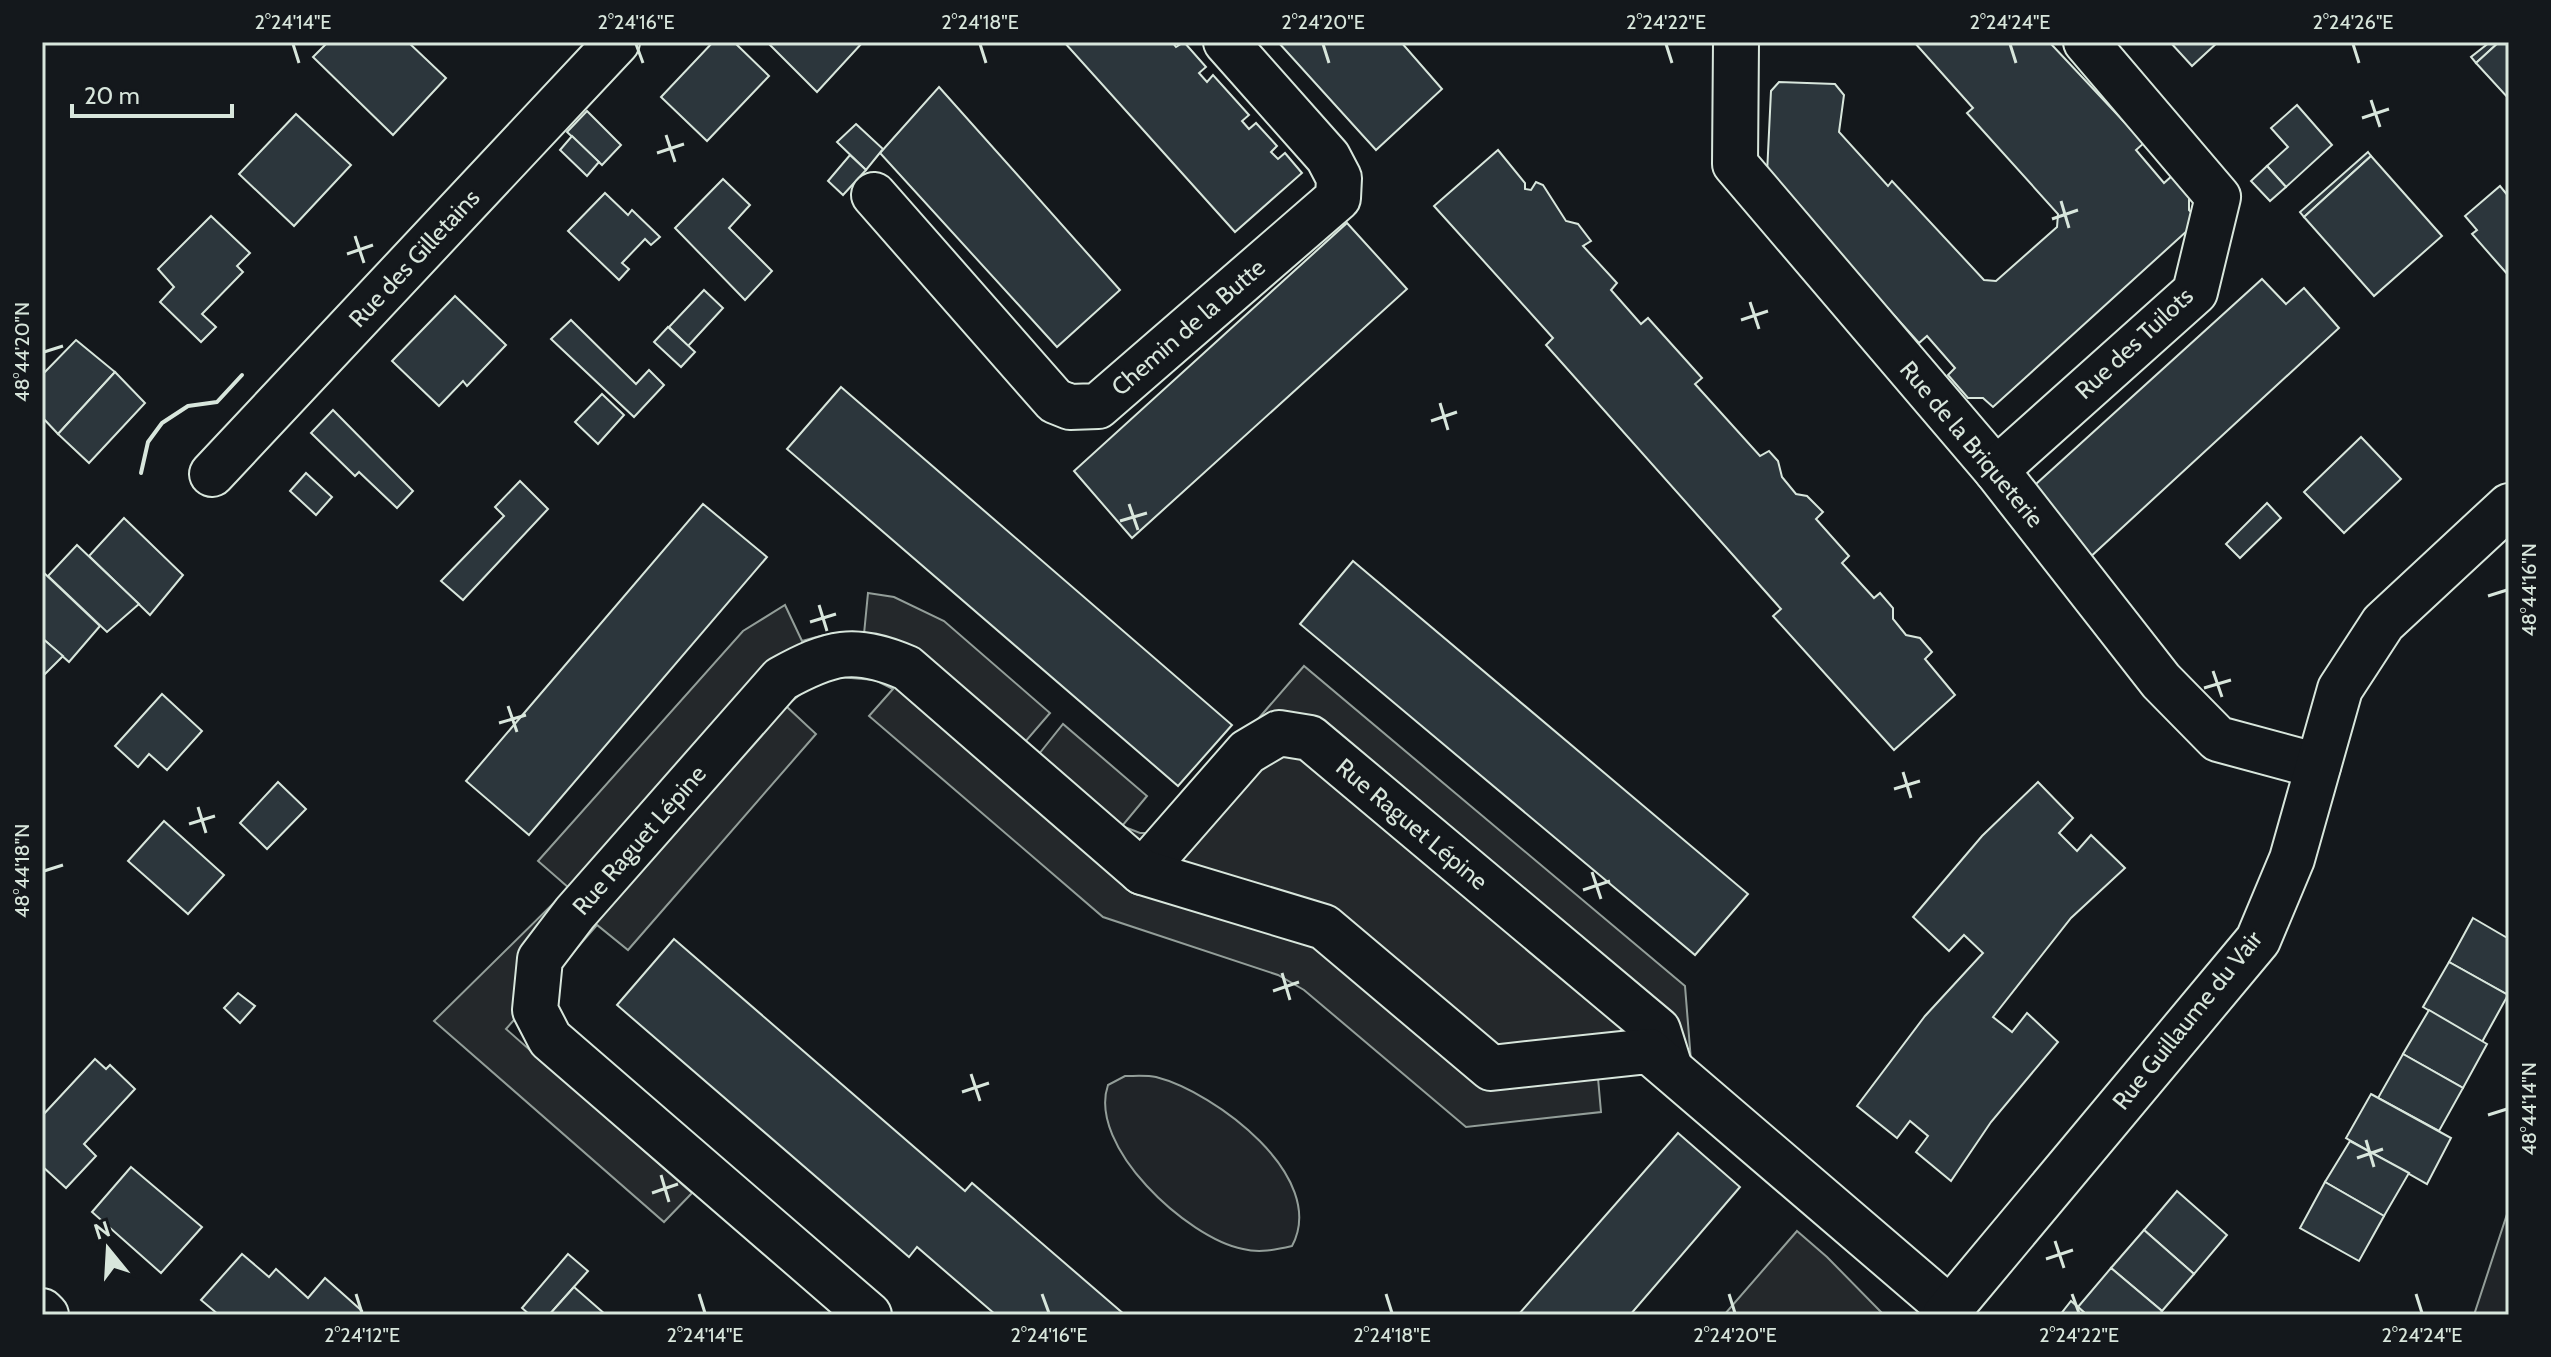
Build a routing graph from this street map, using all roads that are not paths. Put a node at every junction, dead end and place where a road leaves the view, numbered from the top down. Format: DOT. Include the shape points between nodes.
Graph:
graph roads {
  1 [pos="617,42"];
  2 [pos="1226,42"];
  3 [pos="1736,42"];
  4 [pos="2086,42"];
  5 [pos="874,195"];
  6 [pos="1996,470"];
  7 [pos="212,474"];
  8 [pos="2509,506"];
  9 [pos="2318,766"];
  10 [pos="1142,872"];
  11 [pos="1670,1068"];
  12 [pos="1947,1312"];
  13 [pos="869,1315"];
  1 -- 7 [label="street, Rue des Gilletains"];
  2 -- 5 [label="street, Chemin de la Butte" via="1328,157 1339,178 1338,198 1098,406 1070,407 1055,401"];
  3 -- 6 [label="street, Rue de la Briqueterie" via="1735,164"];
  4 -- 6 [label="street, Rue des Tuilots" via="2218,197 2195,292"];
  6 -- 9 [label="street, Rue de la Briqueterie" via="2161,681 2218,739"];
  8 -- 9 [label="street, Rue Guillaume du Vair" via="2383,623 2340,689"];
  9 -- 12 [label="street, Rue Guillaume du Vair" via="2292,859 2258,940"];
  10 -- 11 [label="street, Rue Raguet Lépine" via="1324,927 1491,1068 1649,1051"];
  10 -- 11 [label="street, Rue Raguet Lépine" via="1247,752 1279,733 1310,738 1658,1030"];
  10 -- 13 [label="street, Rue Raguet Lépine" via="907,668 877,655 848,651 813,661 781,679 540,959 535,1010 550,1039"];
  11 -- 12 [label="street, Rue Raguet Lépine"];
}
